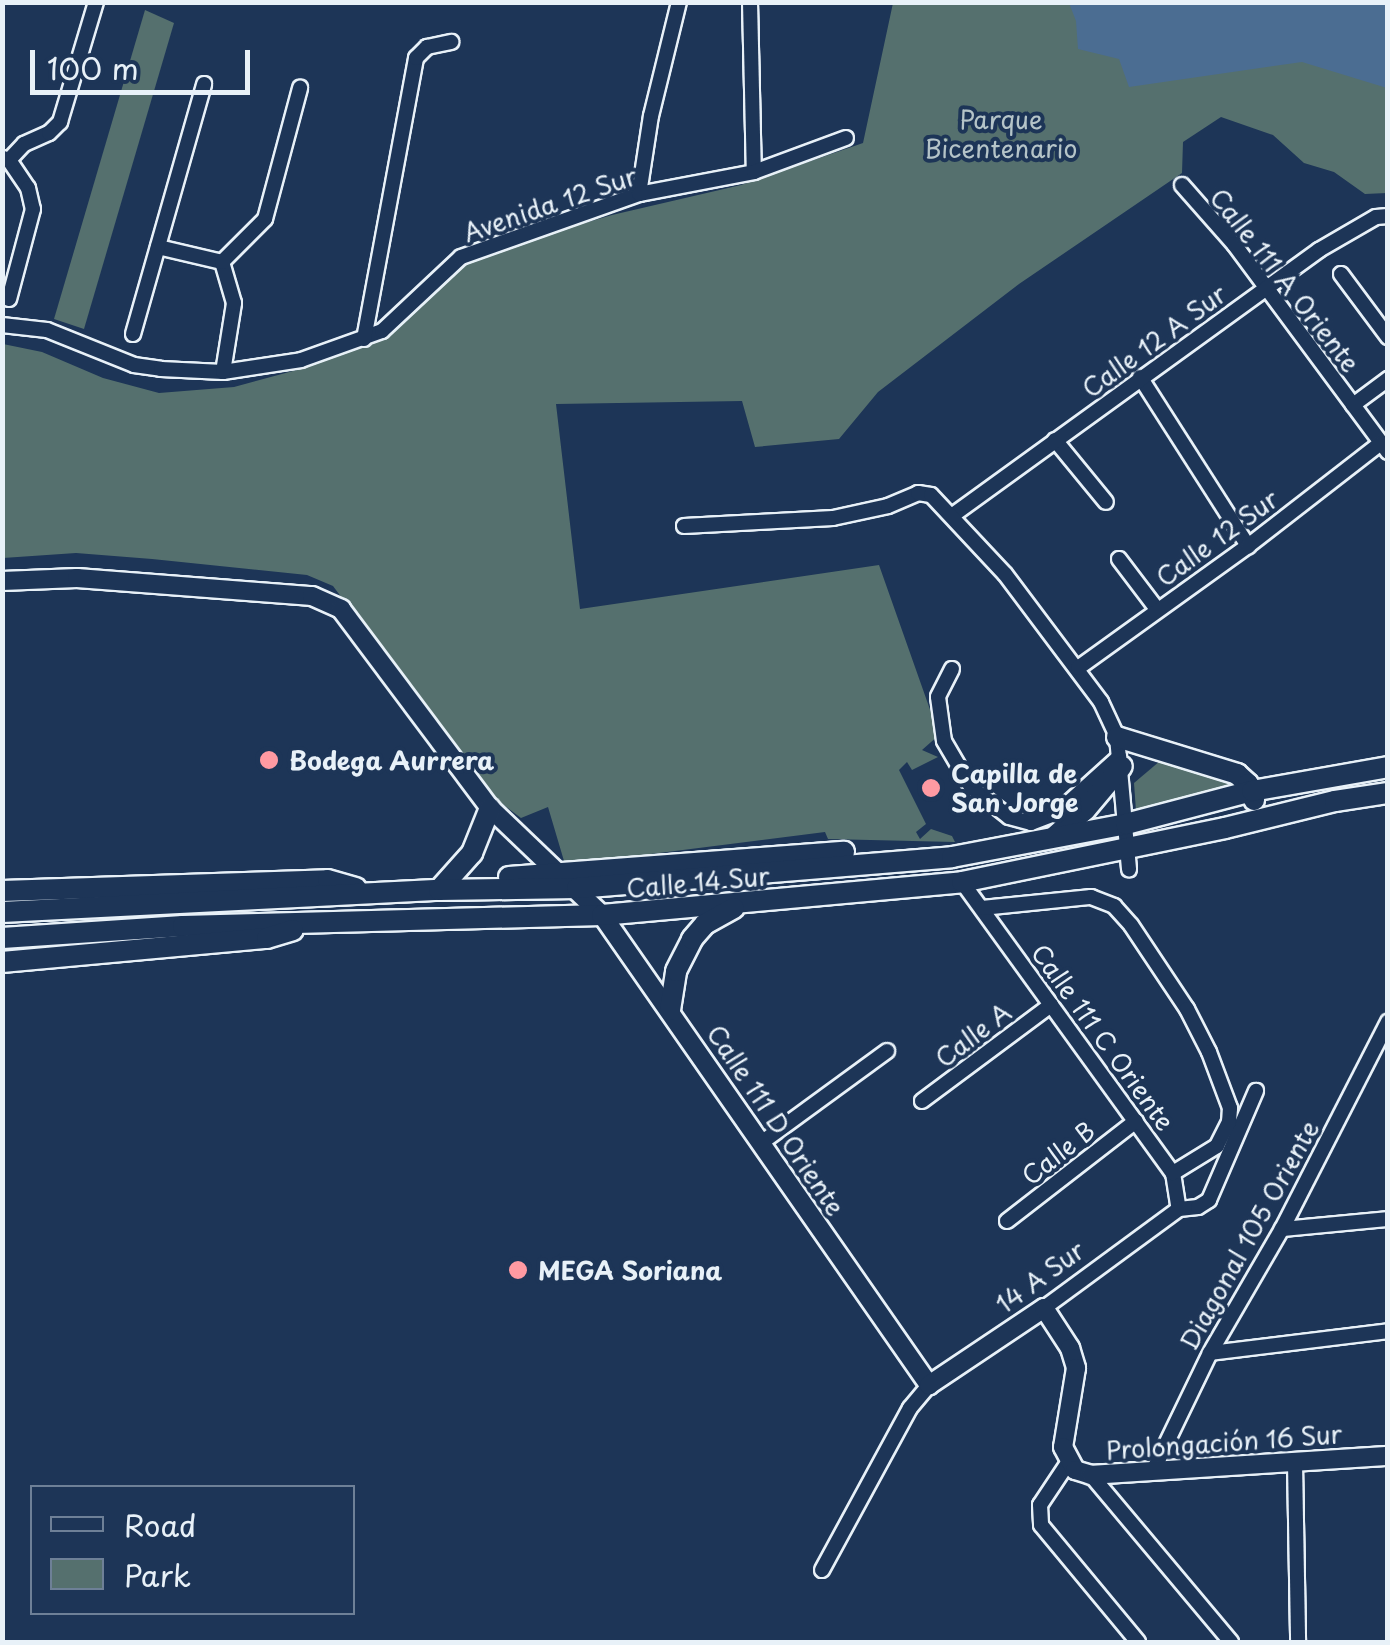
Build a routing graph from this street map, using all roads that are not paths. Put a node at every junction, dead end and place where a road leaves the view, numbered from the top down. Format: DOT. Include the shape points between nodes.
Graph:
graph roads {
  1 [pos="96,2"];
  2 [pos="679,2"];
  3 [pos="750,2"];
  4 [pos="451,42"];
  5 [pos="204,84"];
  6 [pos="300,88"];
  7 [pos="846,138"];
  8 [pos="6,159"];
  9 [pos="754,172"];
  10 [pos="1182,184"];
  11 [pos="638,194"];
  12 [pos="1382,216"];
  13 [pos="1388,232"];
  14 [pos="158,247"];
  15 [pos="222,262"];
  16 [pos="1341,274"];
  17 [pos="1267,288"];
  18 [pos="10,298"];
  19 [pos="2,325"];
  20 [pos="1385,326"];
  21 [pos="134,334"];
  22 [pos="364,339"];
  23 [pos="223,372"];
  24 [pos="1140,376"];
  25 [pos="1388,379"];
  26 [pos="1354,405"];
  27 [pos="1055,440"];
  28 [pos="1384,447"];
  29 [pos="1106,502"];
  30 [pos="953,516"];
  31 [pos="684,526"];
  32 [pos="1248,546"];
  33 [pos="1119,559"];
  34 [pos="2,580"];
  35 [pos="1157,610"];
  36 [pos="952,668"];
  37 [pos="1078,668"];
  38 [pos="1120,753"];
  39 [pos="1387,766"];
  40 [pos="1252,791"];
  41 [pos="1388,793"];
  42 [pos="490,808"];
  43 [pos="1257,820"];
  44 [pos="1126,824"];
  45 [pos="1051,840"];
  46 [pos="1130,859"];
  47 [pos="895,861"];
  48 [pos="560,872"];
  49 [pos="962,882"];
  50 [pos="577,888"];
  51 [pos="447,890"];
  52 [pos="2,891"];
  53 [pos="367,893"];
  54 [pos="746,904"];
  55 [pos="982,908"];
  56 [pos="2,912"];
  57 [pos="602,915"];
  58 [pos="314,922"];
  59 [pos="2,938"];
  60 [pos="2,962"];
  61 [pos="1051,1004"];
  62 [pos="670,1010"];
  63 [pos="1388,1022"];
  64 [pos="887,1051"];
  65 [pos="1256,1090"];
  66 [pos="922,1101"];
  67 [pos="1136,1121"];
  68 [pos="762,1143"];
  69 [pos="1174,1172"];
  70 [pos="1179,1209"];
  71 [pos="1388,1218"];
  72 [pos="1007,1221"];
  73 [pos="1282,1229"];
  74 [pos="1044,1308"];
  75 [pos="1388,1331"];
  76 [pos="1210,1353"];
  77 [pos="929,1384"];
  78 [pos="1388,1456"];
  79 [pos="1068,1463"];
  80 [pos="1294,1463"];
  81 [pos="1153,1471"];
  82 [pos="1091,1475"];
  83 [pos="822,1570"];
  84 [pos="1138,1642"];
  85 [pos="1230,1642"];
  86 [pos="1298,1642"];
  1 -- 8 [label="street" via="60,122"];
  2 -- 11 [label="street"];
  3 -- 9 [label="street"];
  4 -- 22 [label="street" via="428,47 416,58"];
  5 -- 14 [label="street"];
  6 -- 15 [label="street" via="265,219"];
  7 -- 9 [label="street, Avenida 12 Sur"];
  8 -- 18 [label="street" via="28,188 33,209"];
  9 -- 11 [label="street, Avenida 12 Sur"];
  10 -- 17 [label="street, Calle 111 A Oriente"];
  11 -- 22 [label="street, Avenida 12 Sur" via="461,258 394,323"];
  12 -- 13 [label="street"];
  12 -- 17 [label="street, Calle 12 A Sur"];
  14 -- 15 [label="street"];
  14 -- 21 [label="street"];
  15 -- 23 [label="street" via="234,303"];
  16 -- 20 [label="street"];
  17 -- 24 [label="street, Calle 12 A Sur"];
  17 -- 26 [label="street, Calle 111 A Oriente"];
  19 -- 23 [label="street, Avenida 12 Sur" via="47,330 134,365"];
  22 -- 23 [label="street, Avenida 12 Sur" via="301,360"];
  24 -- 27 [label="street, Calle 12 A Sur"];
  24 -- 32 [label="street"];
  25 -- 26 [label="street"];
  26 -- 28 [label="street, Calle 111 A Oriente"];
  27 -- 29 [label="street"];
  27 -- 30 [label="street, Calle 12 A Sur"];
  28 -- 32 [label="street, Calle 12 Sur"];
  30 -- 31 [label="street" via="932,495 918,493 833,518"];
  30 -- 37 [label="street"];
  32 -- 35 [label="street, Calle 12 Sur"];
  33 -- 35 [label="street"];
  34 -- 42 [label="street, Calle 111 D Oriente" via="96,580 333,603"];
  35 -- 37 [label="street, Calle 12 Sur"];
  36 -- 38 [label="street" via="938,697 944,740 970,787 1008,817 1032,823 1056,813"];
  37 -- 38 [label="street"];
  38 -- 40 [label="main road" via="1237,774"];
  38 -- 44 [label="street"];
  38 -- 45 [label="main road" via="1085,810"];
  39 -- 40 [label="main road, Calle 14 Sur"];
  40 -- 43 [label="main road"];
  40 -- 44 [label="main road, Calle 14 Sur"];
  41 -- 43 [label="main road, Calle 14 Sur"];
  42 -- 48 [label="street, Calle 111 D Oriente"];
  42 -- 51 [label="main road"];
  43 -- 46 [label="main road, Calle 14 Sur"];
  44 -- 45 [label="main road, Calle 14 Sur"];
  44 -- 46 [label="street"];
  45 -- 47 [label="main road, Calle 14 Sur"];
  46 -- 49 [label="main road, Calle 14 Sur"];
  47 -- 48 [label="main road" via="841,852"];
  47 -- 50 [label="main road, Calle 14 Sur"];
  48 -- 50 [label="street, Calle 111 D Oriente"];
  48 -- 51 [label="main road"];
  49 -- 54 [label="main road, Calle 14 Sur"];
  49 -- 55 [label="street, Calle 111 C Oriente"];
  50 -- 51 [label="main road, Calle 14 Sur"];
  50 -- 57 [label="street, Calle 111 D Oriente"];
  51 -- 53 [label="main road, Calle 14 Sur"];
  52 -- 53 [label="main road" via="328,880"];
  53 -- 56 [label="main road, Calle 14 Sur"];
  54 -- 57 [label="main road, Calle 14 Sur"];
  54 -- 62 [label="main road" via="720,914 692,939 676,972"];
  55 -- 61 [label="street, Calle 111 C Oriente"];
  55 -- 69 [label="street" via="1104,899 1130,925 1187,1009 1227,1094 1229,1122 1217,1146"];
  57 -- 58 [label="main road, Calle 14 Sur"];
  57 -- 62 [label="street, Calle 111 D Oriente"];
  58 -- 59 [label="main road, Calle 14 Sur"];
  58 -- 60 [label="main road" via="267,938"];
  61 -- 66 [label="street, Calle A"];
  61 -- 67 [label="street, Calle 111 C Oriente"];
  62 -- 68 [label="street, Calle 111 D Oriente"];
  63 -- 73 [label="street, Diagonal 105 Oriente"];
  64 -- 68 [label="street"];
  65 -- 70 [label="street" via="1209,1200"];
  67 -- 69 [label="street, Calle 111 C Oriente"];
  67 -- 72 [label="street, Calle B"];
  68 -- 77 [label="street, Calle 111 D Oriente"];
  69 -- 70 [label="street, Calle 111 C Oriente"];
  70 -- 74 [label="street, 14 A Sur"];
  71 -- 73 [label="street"];
  73 -- 76 [label="street, Diagonal 105 Oriente"];
  74 -- 77 [label="street, 14 A Sur"];
  74 -- 79 [label="street" via="1076,1368 1063,1447"];
  75 -- 76 [label="street"];
  76 -- 81 [label="street, Diagonal 105 Oriente"];
  77 -- 83 [label="street"];
  78 -- 80 [label="street, Prolongación 16 Sur"];
  79 -- 82 [label="street, Prolongación 16 Sur"];
  79 -- 84 [label="street" via="1040,1505 1041,1525"];
  80 -- 81 [label="street, Prolongación 16 Sur"];
  80 -- 86 [label="street"];
  81 -- 82 [label="street, Prolongación 16 Sur"];
  82 -- 85 [label="street"];
}
